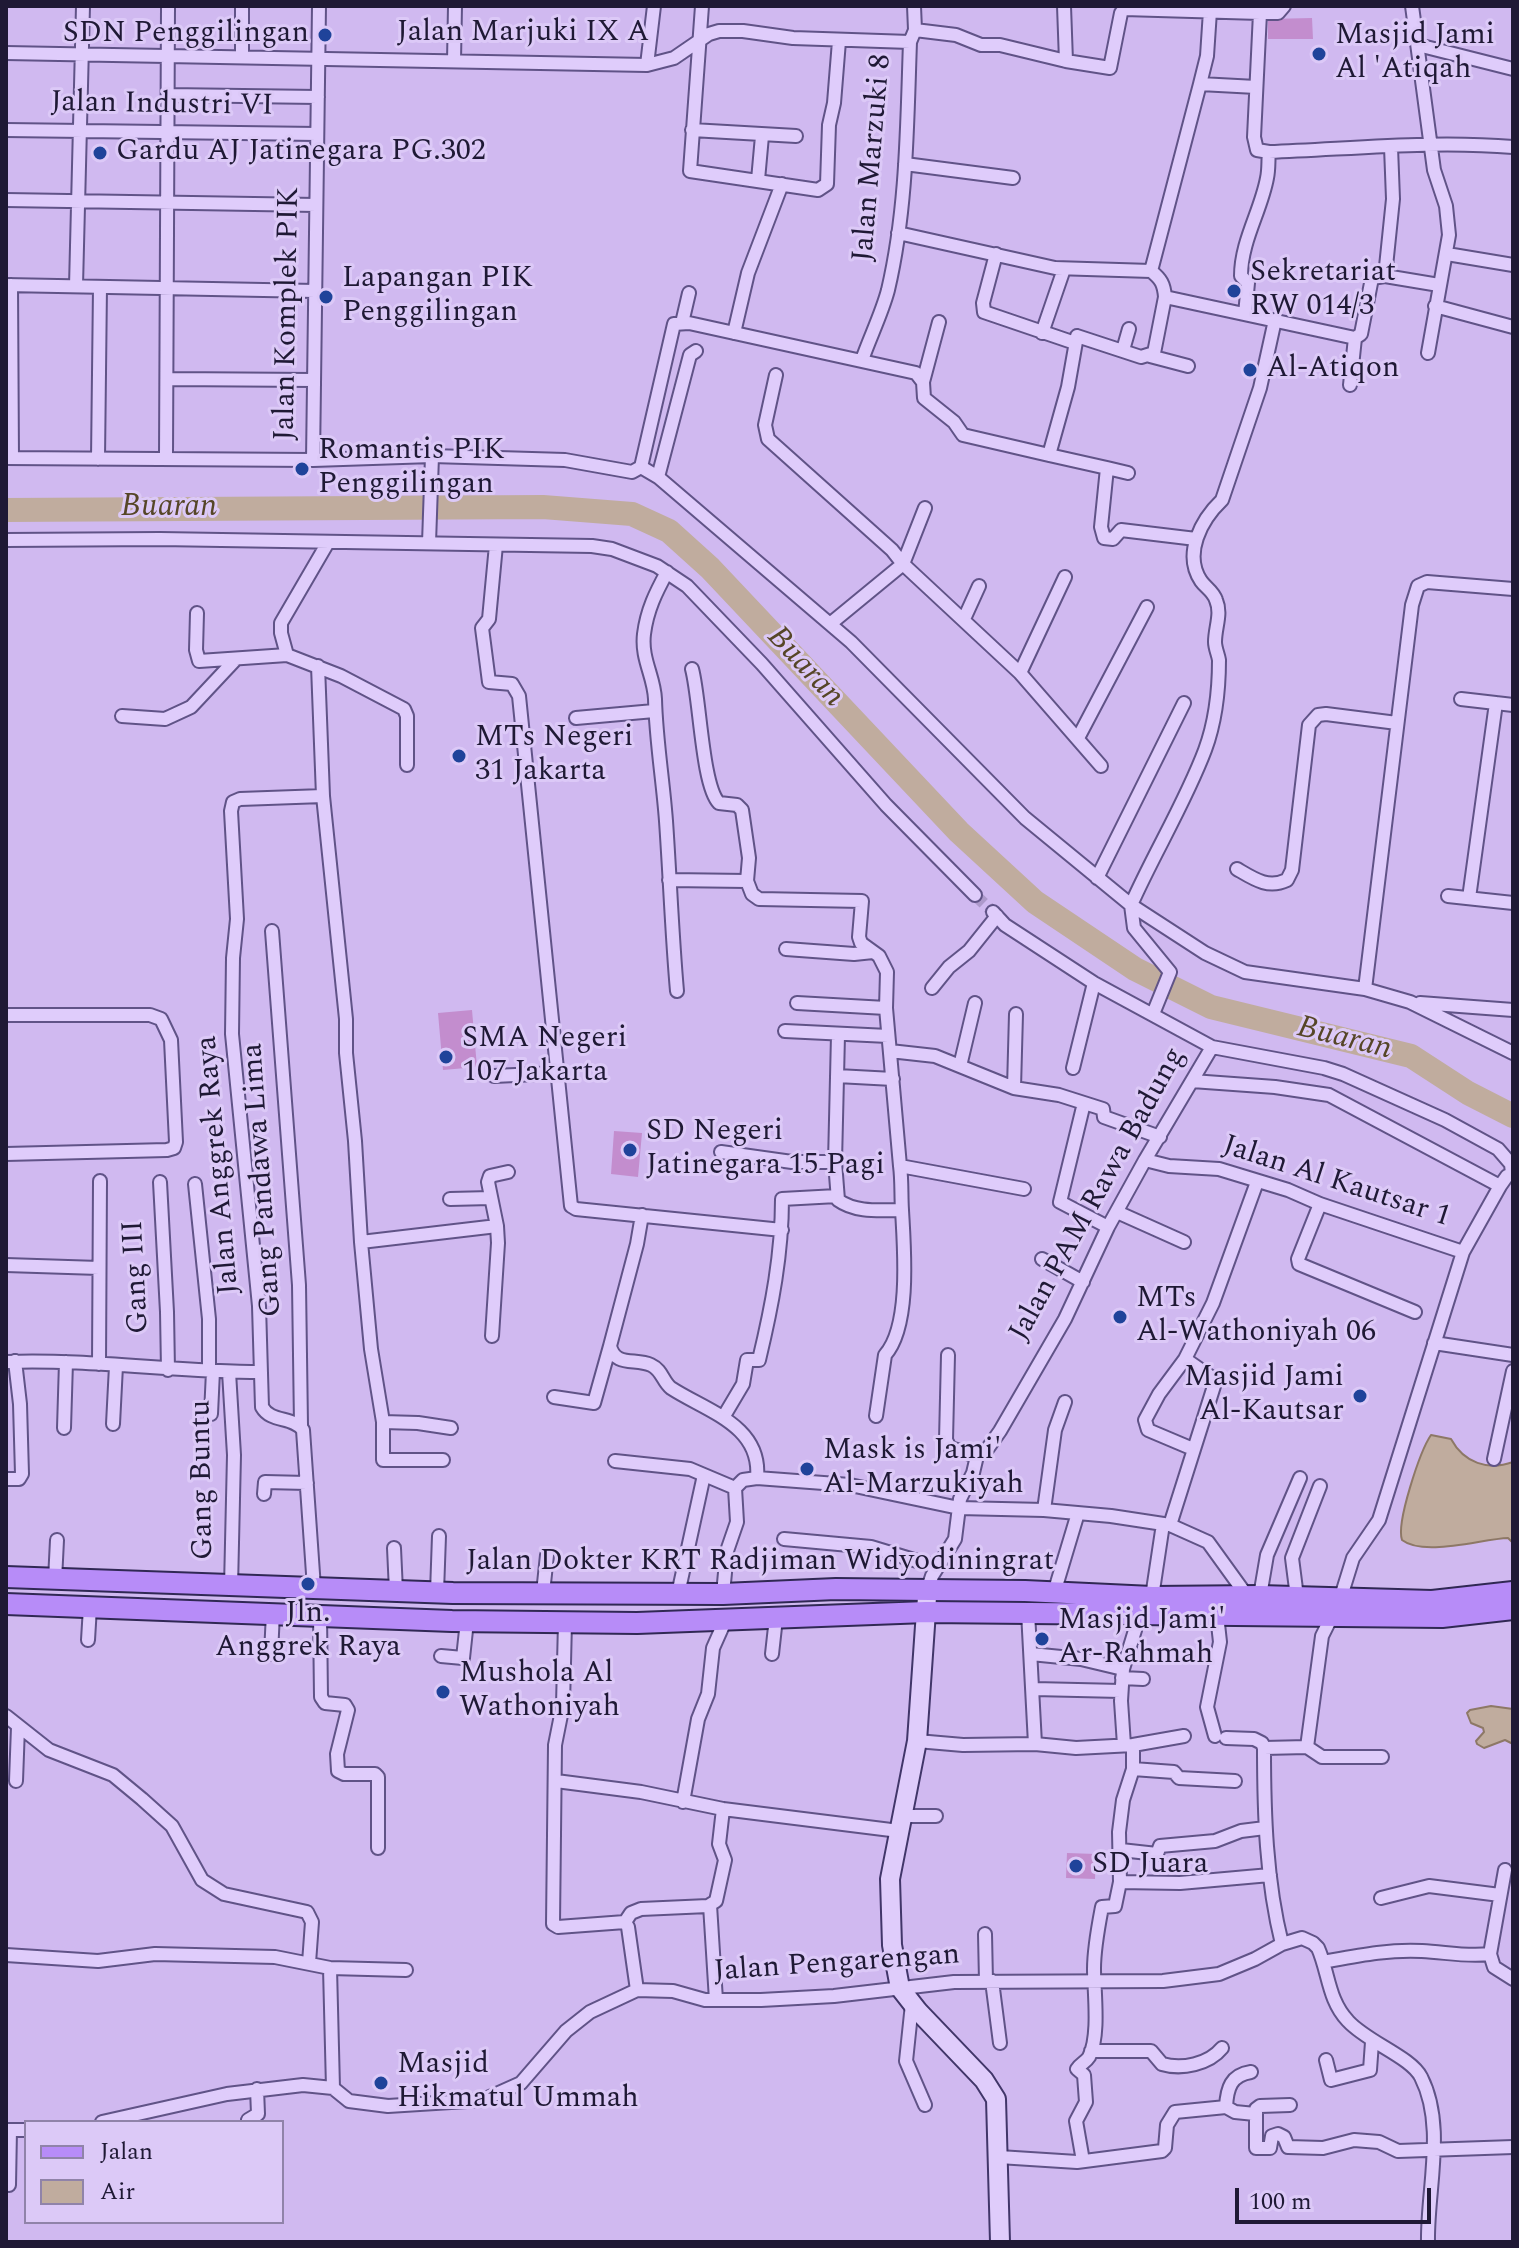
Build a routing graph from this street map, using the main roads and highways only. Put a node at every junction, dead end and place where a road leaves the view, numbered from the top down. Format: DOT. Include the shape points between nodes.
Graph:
graph roads {
  1 [pos="6,1577"];
  2 [pos="1513,1592"];
  3 [pos="927,1602"];
  4 [pos="6,1604"];
  5 [pos="1148,1605"];
  6 [pos="1338,1608"];
  7 [pos="1513,1609"];
  1 -- 3 [label="main road, Jalan Dokter KRT Radjiman Widyodiningrat" via="437,1592 723,1594 836,1589"];
  2 -- 6 [label="main road, Jalan Dokter KRT Radjiman Widyodiningrat"];
  3 -- 4 [label="main road, Jalan Dokter KRT Radjiman Widyodiningrat" via="725,1621 565,1622"];
  3 -- 5 [label="main road, Jalan Dokter KRT Radjiman Widyodiningrat" via="1028,1612"];
  3 -- 5 [label="main road, Jalan Dokter KRT Radjiman Widyodiningrat" via="1054,1593"];
  5 -- 6 [label="main road, Jalan Dokter KRT Radjiman Widyodiningrat" via="1217,1615"];
  5 -- 6 [label="main road, Jalan Dokter KRT Radjiman Widyodiningrat" via="1253,1596 1297,1597"];
  6 -- 7 [label="main road, Jalan Dokter KRT Radjiman Widyodiningrat" via="1442,1617"];
}
